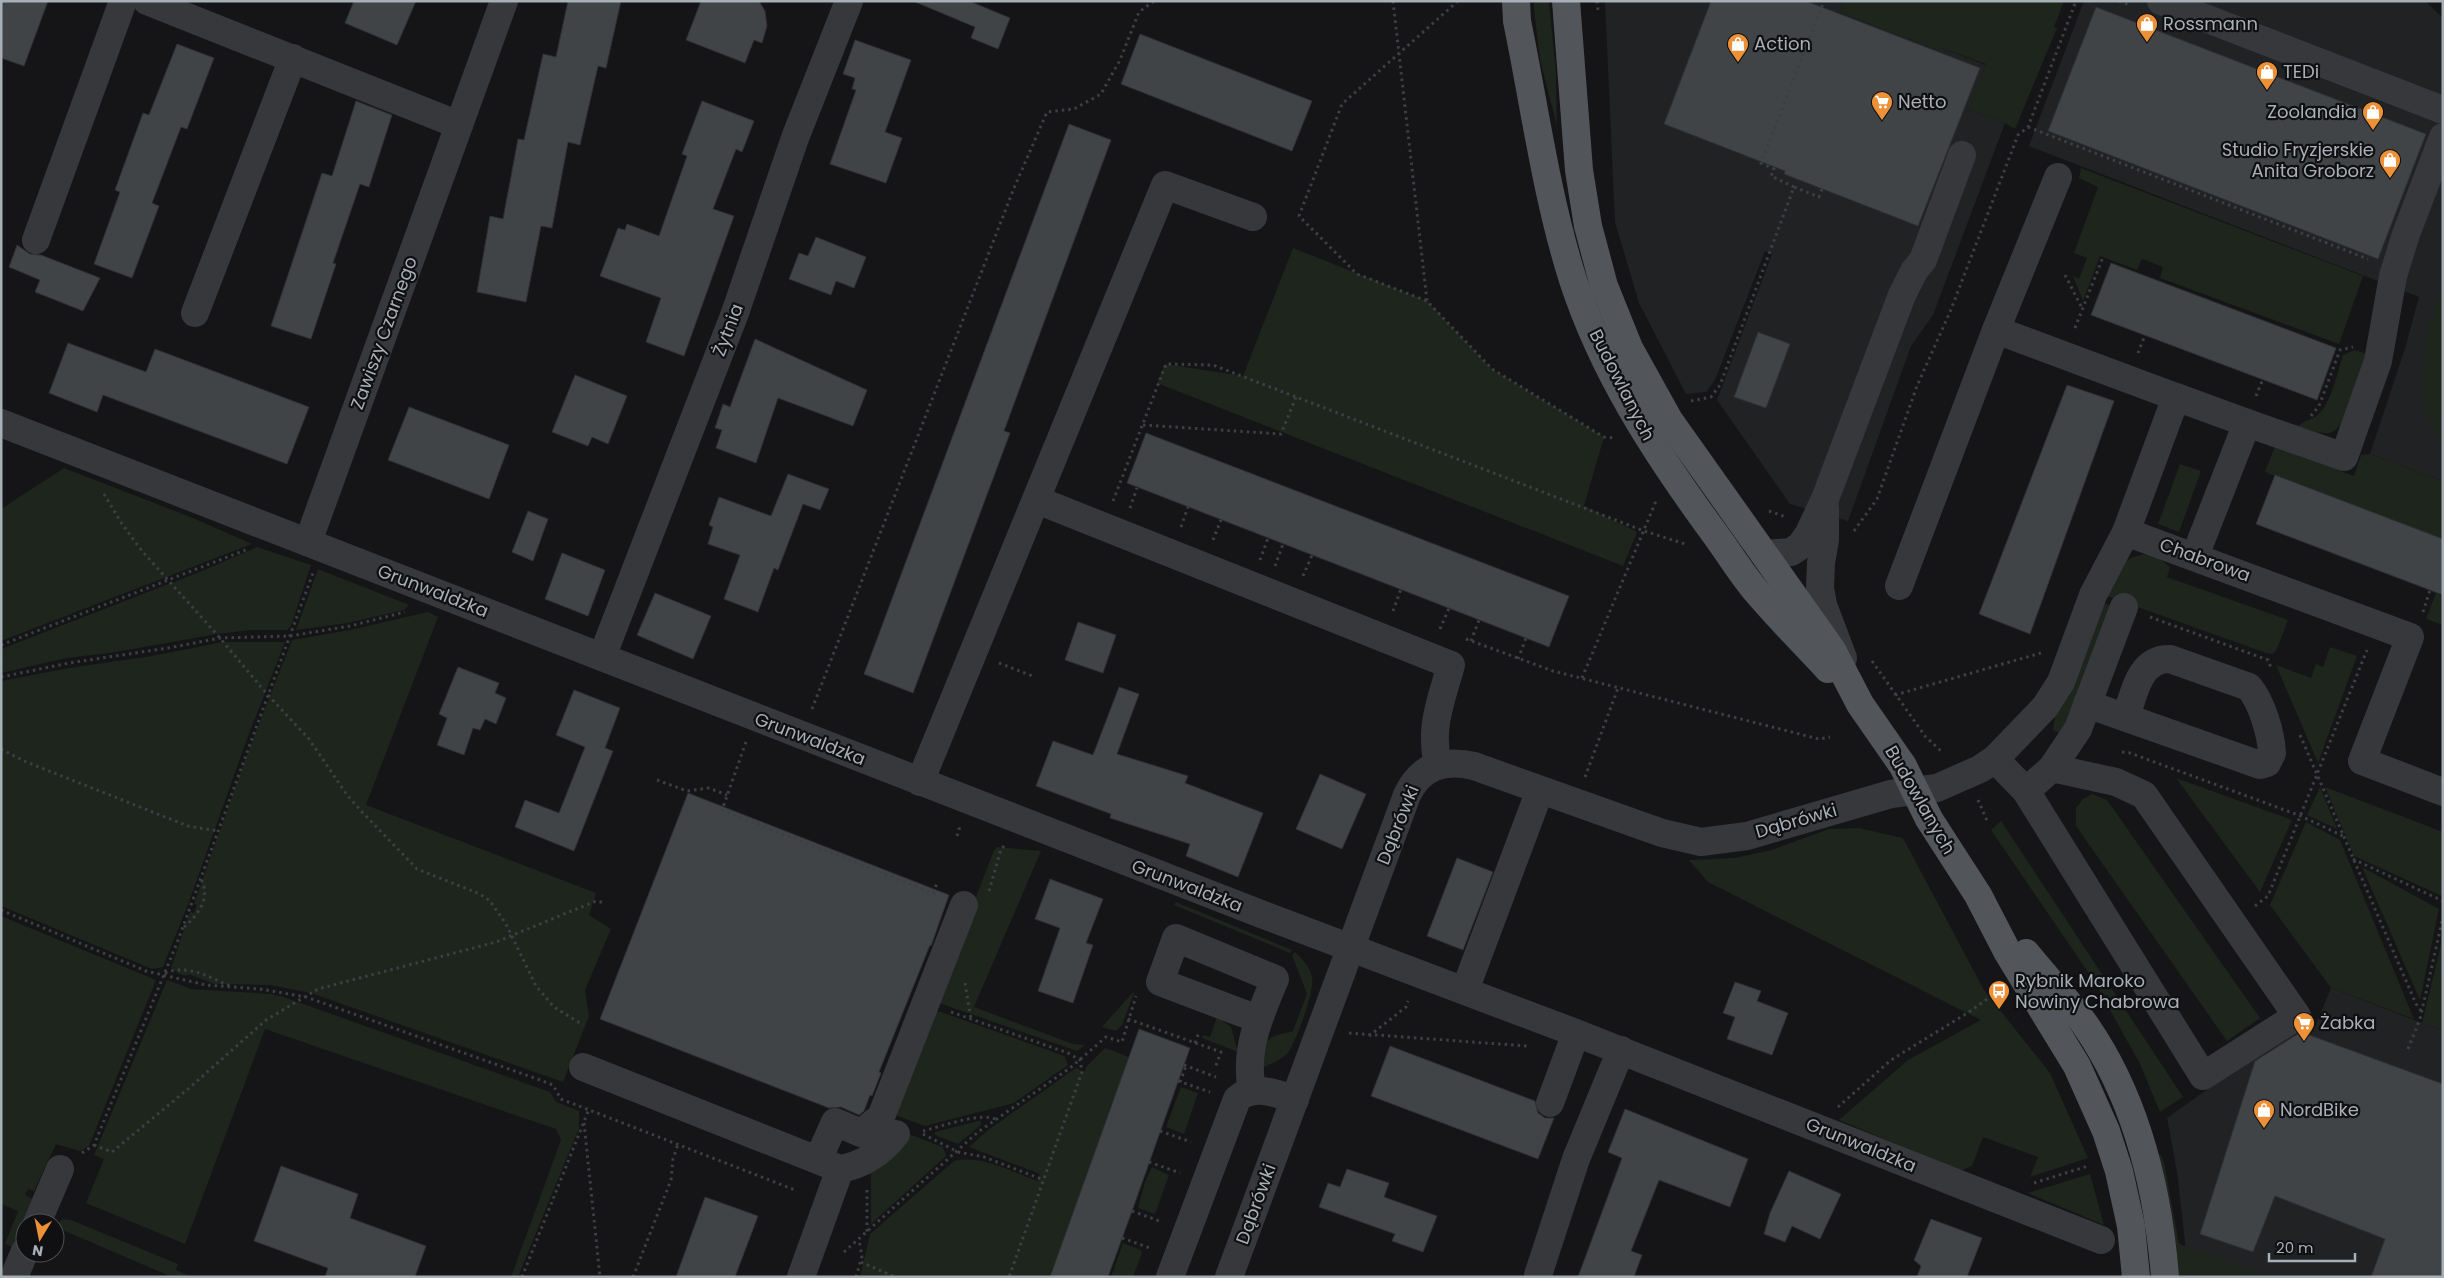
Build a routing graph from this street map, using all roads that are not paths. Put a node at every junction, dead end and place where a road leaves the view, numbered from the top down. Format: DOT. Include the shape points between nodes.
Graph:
graph roads {
  1 [pos="123,1"];
  2 [pos="147,1"];
  3 [pos="504,1"];
  4 [pos="849,1"];
  5 [pos="1516,1"];
  6 [pos="1566,1"];
  7 [pos="2161,1"];
  8 [pos="293,58"];
  9 [pos="2443,110"];
  10 [pos="459,125"];
  11 [pos="2443,137"];
  12 [pos="1962,154"];
  13 [pos="2058,177"];
  14 [pos="1253,217"];
  15 [pos="36,240"];
  16 [pos="195,313"];
  17 [pos="1996,330"];
  18 [pos="2176,398"];
  19 [pos="2251,411"];
  20 [pos="1,423"];
  21 [pos="1825,499"];
  22 [pos="1037,500"];
  23 [pos="2126,532"];
  24 [pos="1703,538"];
  25 [pos="315,544"];
  26 [pos="1765,554"];
  27 [pos="2195,556"];
  28 [pos="1822,559"];
  29 [pos="1781,577"];
  30 [pos="1899,586"];
  31 [pos="2124,607"];
  32 [pos="602,657"];
  33 [pos="1860,704"];
  34 [pos="2087,704"];
  35 [pos="2126,717"];
  36 [pos="1995,759"];
  37 [pos="1438,765"];
  38 [pos="2052,768"];
  39 [pos="920,782"];
  40 [pos="1540,790"];
  41 [pos="1915,791"];
  42 [pos="2026,791"];
  43 [pos="2443,792"];
  44 [pos="1978,896"];
  45 [pos="964,905"];
  46 [pos="1350,948"];
  47 [pos="1465,990"];
  48 [pos="1258,1019"];
  49 [pos="1573,1041"];
  50 [pos="1621,1050"];
  51 [pos="583,1067"];
  52 [pos="1252,1091"];
  53 [pos="1295,1100"];
  54 [pos="1550,1103"];
  55 [pos="896,1134"];
  56 [pos="829,1164"];
  57 [pos="60,1169"];
  58 [pos="41,1213"];
  59 [pos="2101,1240"];
  60 [pos="20,1263"];
  61 [pos="1538,1275"];
  62 [pos="14,1277"];
  63 [pos="801,1277"];
  64 [pos="1170,1277"];
  65 [pos="1229,1277"];
  66 [pos="2136,1277"];
  67 [pos="2165,1277"];
  1 -- 15 [label="street"];
  2 -- 8 [label="street"];
  3 -- 10 [label="street, Zawiszy Czarnego"];
  4 -- 32 [label="street, Żytnia" via="795,138 735,314"];
  5 -- 24 [label="main road, Budowlanych" via="1548,186 1578,294 1603,355"];
  6 -- 26 [label="main road, Budowlanych" via="1582,197 1604,286 1629,348 1669,420"];
  7 -- 9 [label="street"];
  8 -- 10 [label="street"];
  8 -- 16 [label="street"];
  10 -- 25 [label="street, Zawiszy Czarnego"];
  11 -- 19 [label="street" via="2393,276 2378,361 2344,457"];
  12 -- 21 [label="street" via="1922,260 1902,295"];
  13 -- 17 [label="street"];
  14 -- 22 [label="street" via="1165,185"];
  17 -- 18 [label="street"];
  17 -- 30 [label="street"];
  18 -- 19 [label="street"];
  18 -- 23 [label="street"];
  19 -- 27 [label="street"];
  20 -- 25 [label="street, Grunwaldzka"];
  21 -- 26 [label="street" via="1800,546 1785,554"];
  21 -- 28 [label="street"];
  22 -- 37 [label="street" via="1451,665 1434,725"];
  22 -- 39 [label="street"];
  23 -- 27 [label="street, Chabrowa"];
  23 -- 36 [label="street" via="2093,595 2055,694"];
  24 -- 29 [label="street" via="1763,572"];
  24 -- 33 [label="main road, Budowlanych"];
  25 -- 32 [label="street, Grunwaldzka"];
  26 -- 29 [label="main road, Budowlanych"];
  27 -- 43 [label="street, Chabrowa" via="2410,637 2362,761"];
  28 -- 29 [label="street" via="1796,574"];
  28 -- 33 [label="street" via="1820,583 1823,605"];
  29 -- 33 [label="main road, Budowlanych" via="1832,650"];
  31 -- 34 [label="street"];
  32 -- 39 [label="street, Grunwaldzka"];
  33 -- 41 [label="main road, Budowlanych" via="1903,766"];
  34 -- 35 [label="street"];
  34 -- 38 [label="street" via="2078,729"];
  35 -- 35 [label="street" via="2260,765 2267,763 2272,753 2266,725 2249,688 2170,659 2161,659 2142,672"];
  36 -- 41 [label="street" via="1937,788"];
  36 -- 42 [label="street"];
  37 -- 40 [label="street, Dąbrówki" via="1467,764"];
  37 -- 46 [label="street, Dąbrówki" via="1419,775 1407,795"];
  38 -- 42 [label="street"];
  38 -- 42 [label="street" via="2116,782 2144,795 2297,1016 2203,1076"];
  39 -- 46 [label="street, Grunwaldzka"];
  40 -- 41 [label="street, Dąbrówki" via="1662,833 1708,842 1746,836 1891,794"];
  40 -- 47 [label="street"];
  41 -- 44 [label="main road, Budowlanych"];
  44 -- 66 [label="main road, Budowlanych" via="2008,953 2077,1066 2106,1131 2129,1213"];
  44 -- 67 [label="main road, Budowlanych" via="2085,1025 2120,1087 2136,1126 2153,1188"];
  45 -- 56 [label="street" via="881,1117 861,1132 834,1122"];
  46 -- 47 [label="street, Grunwaldzka"];
  46 -- 53 [label="street, Dąbrówki"];
  47 -- 49 [label="street, Grunwaldzka"];
  48 -- 52 [label="street" via="1249,1063"];
  49 -- 50 [label="street, Grunwaldzka"];
  49 -- 54 [label="street"];
  50 -- 59 [label="street, Grunwaldzka"];
  50 -- 61 [label="street" via="1576,1159"];
  51 -- 56 [label="street"];
  52 -- 53 [label="street" via="1273,1092"];
  52 -- 64 [label="street" via="1233,1103"];
  53 -- 65 [label="street, Dąbrówki"];
  55 -- 56 [label="street" via="868,1160 856,1166"];
  56 -- 63 [label="street"];
  57 -- 58 [label="street"];
  60 -- 62 [label="street"];
}
